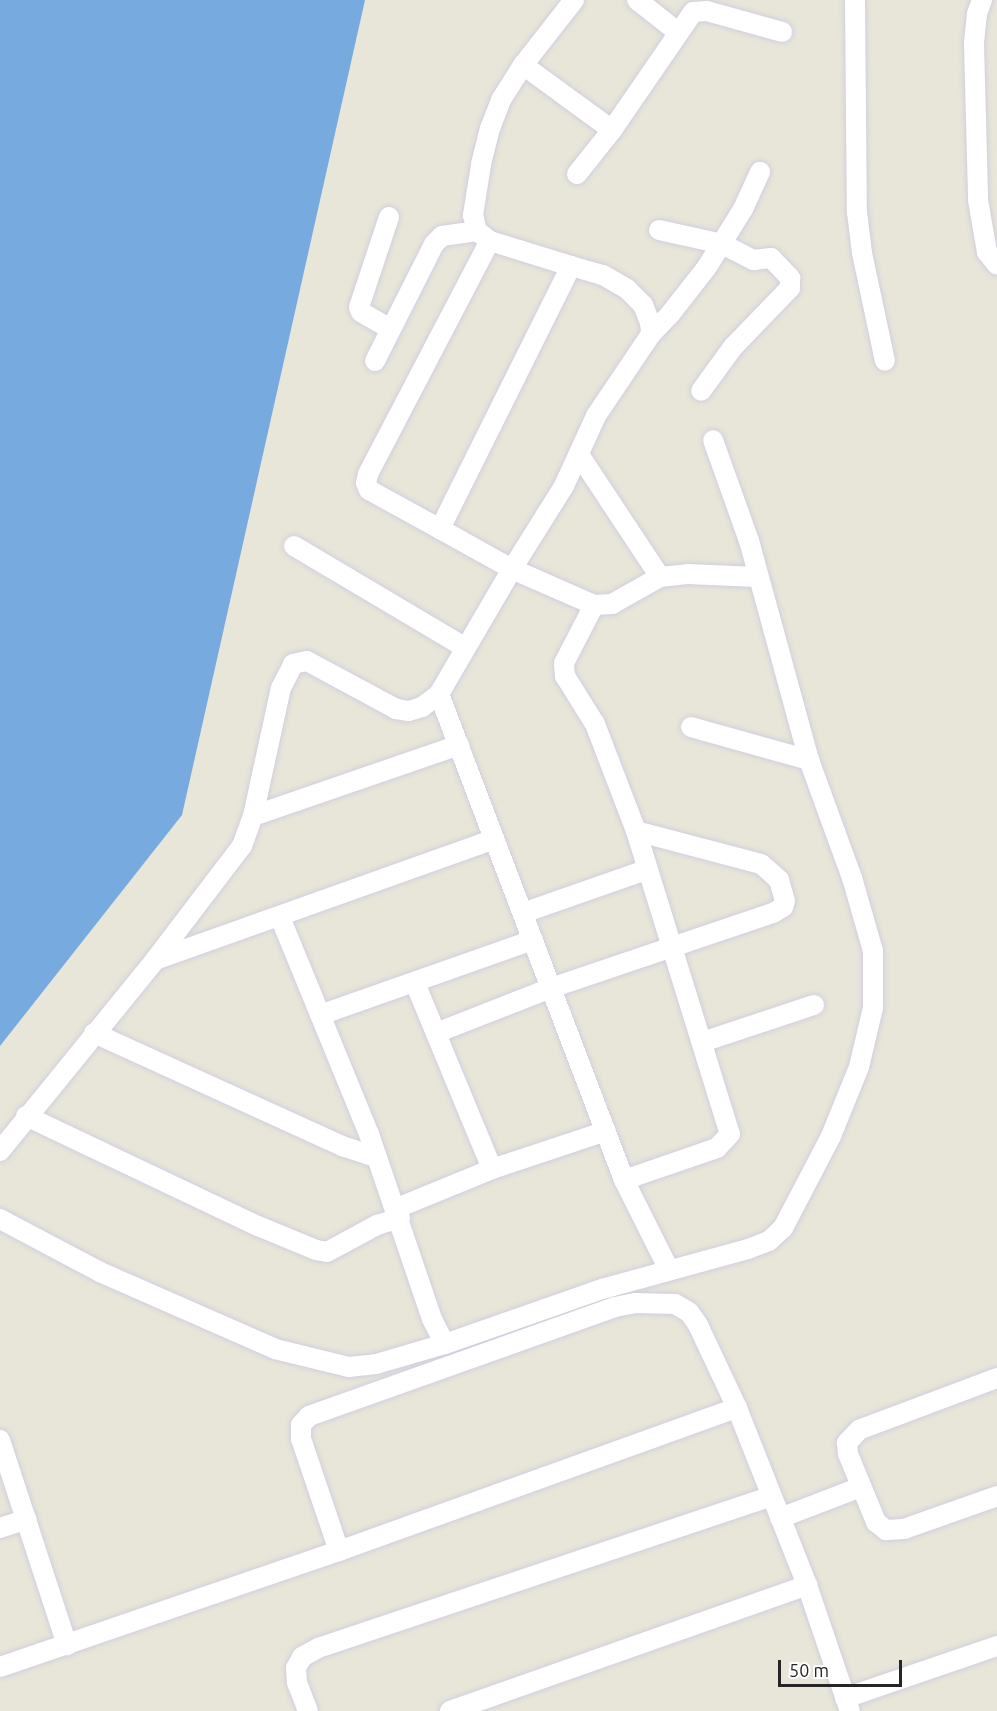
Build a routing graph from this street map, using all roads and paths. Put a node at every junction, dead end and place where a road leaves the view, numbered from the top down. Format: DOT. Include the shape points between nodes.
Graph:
graph roads {
  1 [pos="574,0"];
  2 [pos="636,0"];
  3 [pos="855,0"];
  4 [pos="982,0"];
  5 [pos="782,32"];
  6 [pos="679,33"];
  7 [pos="523,65"];
  8 [pos="612,130"];
  9 [pos="760,172"];
  10 [pos="577,174"];
  11 [pos="389,217"];
  12 [pos="659,230"];
  13 [pos="484,236"];
  14 [pos="722,244"];
  15 [pos="997,265"];
  16 [pos="571,266"];
  17 [pos="391,329"];
  18 [pos="651,334"];
  19 [pos="375,361"];
  20 [pos="885,361"];
  21 [pos="701,391"];
  22 [pos="713,440"];
  23 [pos="580,456"];
  24 [pos="440,529"];
  25 [pos="294,546"];
  26 [pos="512,569"];
  27 [pos="660,577"];
  28 [pos="758,577"];
  29 [pos="594,605"];
  30 [pos="464,647"];
  31 [pos="439,694"];
  32 [pos="691,727"];
  33 [pos="459,745"];
  34 [pos="808,760"];
  35 [pos="253,816"];
  36 [pos="636,831"];
  37 [pos="494,839"];
  38 [pos="646,870"];
  39 [pos="523,914"];
  40 [pos="280,917"];
  41 [pos="533,940"];
  42 [pos="673,946"];
  43 [pos="155,960"];
  44 [pos="415,983"];
  45 [pos="551,988"];
  46 [pos="814,1005"];
  47 [pos="320,1015"];
  48 [pos="94,1033"];
  49 [pos="436,1033"];
  50 [pos="702,1042"];
  51 [pos="26,1116"];
  52 [pos="606,1131"];
  53 [pos="0,1151"];
  54 [pos="376,1157"];
  55 [pos="492,1169"];
  56 [pos="624,1180"];
  57 [pos="398,1213"];
  58 [pos="0,1219"];
  59 [pos="669,1270"];
  60 [pos="445,1344"];
  61 [pos="997,1377"];
  62 [pos="736,1408"];
  63 [pos="0,1440"];
  64 [pos="861,1486"];
  65 [pos="771,1496"];
  66 [pos="997,1496"];
  67 [pos="780,1518"];
  68 [pos="27,1519"];
  69 [pos="0,1528"];
  70 [pos="339,1551"];
  71 [pos="807,1585"];
  72 [pos="67,1645"];
  73 [pos="997,1646"];
  74 [pos="0,1667"];
  75 [pos="848,1705"];
  76 [pos="308,1711"];
  77 [pos="450,1711"];
  1 -- 7 [label="street"];
  2 -- 6 [label="street"];
  3 -- 20 [label="street" via="857,212"];
  4 -- 15 [label="street" via="974,43 978,200 987,252"];
  5 -- 6 [label="street" via="700,10 693,12"];
  6 -- 8 [label="street"];
  7 -- 8 [label="street"];
  7 -- 13 [label="street" via="501,100 490,128 473,215"];
  8 -- 10 [label="street"];
  9 -- 14 [label="street"];
  11 -- 17 [label="street" via="359,307"];
  12 -- 14 [label="street"];
  13 -- 16 [label="street"];
  13 -- 17 [label="street" via="442,236 434,244"];
  13 -- 24 [label="street" via="366,483 369,490"];
  14 -- 18 [label="street" via="688,293"];
  14 -- 21 [label="street" via="754,260 771,258 791,284 733,347"];
  16 -- 18 [label="street" via="603,275 627,289 643,305"];
  16 -- 24 [label="street"];
  17 -- 19 [label="street"];
  18 -- 23 [label="street" via="596,416"];
  22 -- 28 [label="street"];
  23 -- 26 [label="street"];
  23 -- 27 [label="street"];
  24 -- 26 [label="street"];
  25 -- 30 [label="street"];
  26 -- 29 [label="street"];
  26 -- 30 [label="street"];
  27 -- 28 [label="street"];
  27 -- 29 [label="street" via="612,604"];
  28 -- 34 [label="street"];
  29 -- 36 [label="street" via="564,663 565,676 595,724"];
  30 -- 31 [label="street"];
  31 -- 33 [label="street"];
  31 -- 35 [label="street" via="422,707 396,709 307,661 293,664 281,688"];
  32 -- 34 [label="street"];
  33 -- 35 [label="street"];
  33 -- 37 [label="street"];
  34 -- 59 [label="street" via="852,879 873,951 873,1008 859,1067 831,1136 783,1228 769,1241"];
  35 -- 43 [label="street" via="242,846 228,868"];
  36 -- 38 [label="street"];
  36 -- 42 [label="street" via="761,864 779,880 785,901 778,911"];
  37 -- 39 [label="street"];
  37 -- 40 [label="street"];
  38 -- 39 [label="street"];
  38 -- 42 [label="street"];
  39 -- 41 [label="street"];
  40 -- 43 [label="street"];
  40 -- 47 [label="street"];
  41 -- 44 [label="street"];
  41 -- 45 [label="street"];
  42 -- 45 [label="street"];
  42 -- 50 [label="street"];
  43 -- 48 [label="street"];
  44 -- 47 [label="street"];
  44 -- 49 [label="street"];
  45 -- 49 [label="street"];
  45 -- 52 [label="street"];
  46 -- 50 [label="street"];
  47 -- 54 [label="street"];
  48 -- 51 [label="street"];
  48 -- 54 [label="street" via="342,1146"];
  49 -- 55 [label="street"];
  50 -- 56 [label="street" via="730,1134 717,1148"];
  51 -- 53 [label="street"];
  51 -- 57 [label="street" via="316,1250 327,1252"];
  52 -- 55 [label="street"];
  52 -- 56 [label="street"];
  54 -- 57 [label="street"];
  55 -- 57 [label="street"];
  56 -- 59 [label="street"];
  57 -- 60 [label="street" via="432,1318"];
  58 -- 60 [label="street" via="100,1272 275,1349 349,1367"];
  59 -- 60 [label="street"];
  61 -- 64 [label="street" via="859,1430 847,1443"];
  62 -- 65 [label="street"];
  62 -- 70 [label="street"];
  62 -- 70 [label="street" via="689,1312 675,1304 658,1302 615,1307 317,1411 301,1425 301,1439"];
  63 -- 68 [label="street"];
  64 -- 66 [label="street" via="876,1522 886,1530 904,1529"];
  64 -- 67 [label="street"];
  65 -- 67 [label="street"];
  65 -- 76 [label="street" via="318,1648 303,1657 296,1668 297,1683"];
  67 -- 71 [label="street"];
  68 -- 69 [label="street"];
  68 -- 72 [label="street"];
  70 -- 72 [label="street"];
  71 -- 75 [label="street"];
  71 -- 77 [label="street"];
  72 -- 74 [label="street"];
  73 -- 75 [label="street"];
}
